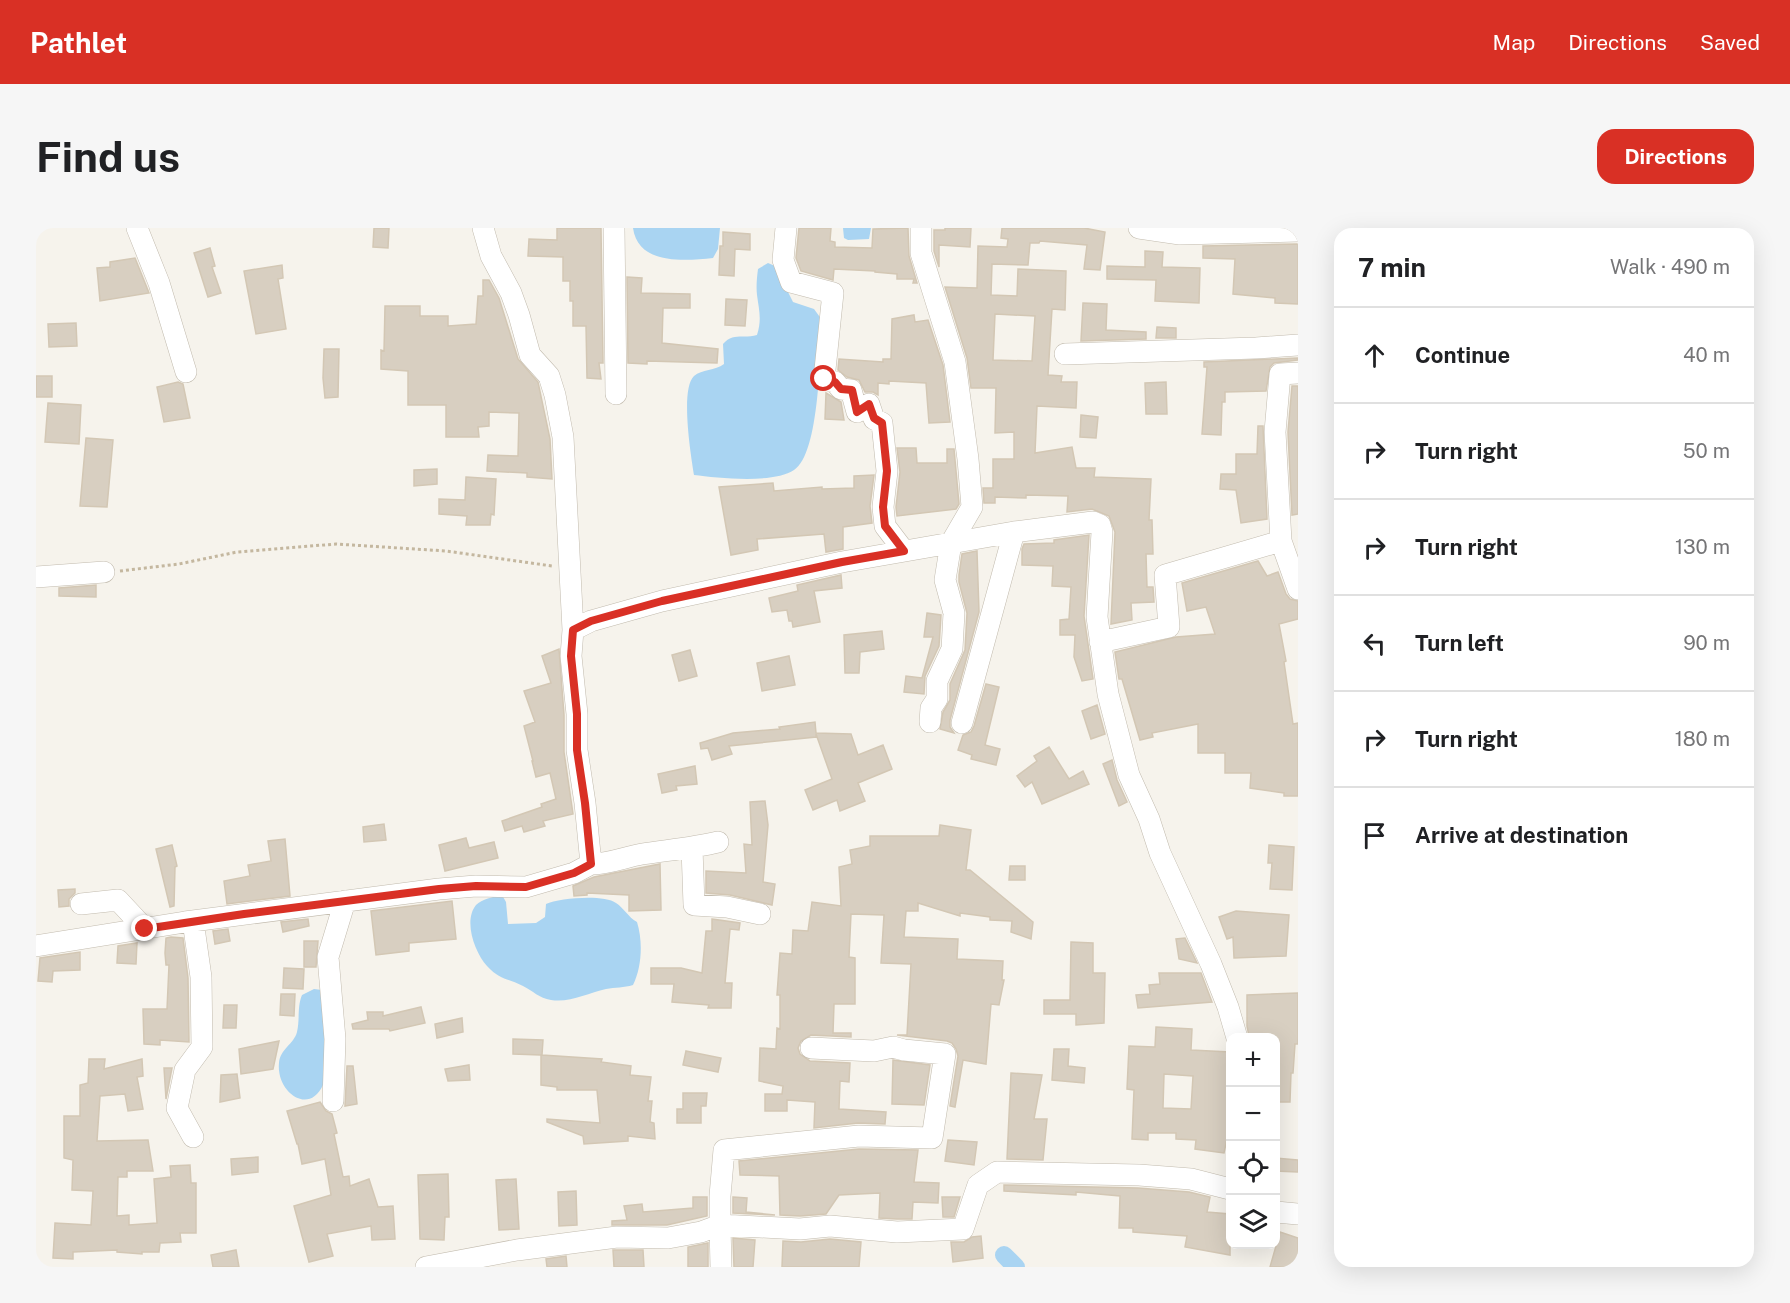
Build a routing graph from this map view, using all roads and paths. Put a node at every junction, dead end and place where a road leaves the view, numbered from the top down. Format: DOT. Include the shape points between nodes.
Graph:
graph roads {
  1 [pos="137,228"];
  2 [pos="483,228"];
  3 [pos="614,228"];
  4 [pos="786,228"];
  5 [pos="921,228"];
  6 [pos="1139,228"];
  7 [pos="1298,231"];
  8 [pos="1298,345"];
  9 [pos="1065,354"];
  10 [pos="186,372"];
  11 [pos="1298,373"];
  12 [pos="616,394"];
  13 [pos="1014,532"];
  14 [pos="1281,541"];
  15 [pos="951,543"];
  16 [pos="904,551"];
  17 [pos="568,567"];
  18 [pos="104,572"];
  19 [pos="36,577"];
  20 [pos="1298,589"];
  21 [pos="573,630"];
  22 [pos="1100,642"];
  23 [pos="930,722"];
  24 [pos="962,723"];
  25 [pos="718,842"];
  26 [pos="692,848"];
  27 [pos="591,864"];
  28 [pos="345,901"];
  29 [pos="81,904"];
  30 [pos="760,914"];
  31 [pos="193,921"];
  32 [pos="145,929"];
  33 [pos="36,946"];
  34 [pos="1236,1033"];
  35 [pos="811,1048"];
  36 [pos="333,1101"];
  37 [pos="193,1137"];
  38 [pos="1226,1188"];
  39 [pos="1280,1212"];
  40 [pos="1298,1214"];
  41 [pos="720,1225"];
  42 [pos="426,1267"];
  43 [pos="721,1267"];
  1 -- 10 [label="street" via="159,283"];
  2 -- 17 [label="street" via="491,256 519,315 530,355 549,376 555,395 563,437"];
  3 -- 12 [label="street"];
  4 -- 16 [label="street" via="783,260 791,282 833,293 824,379 841,389 852,390 857,412 869,404 874,418 882,423 887,471 885,526"];
  5 -- 15 [label="street" via="921,253 955,362 968,459 972,507"];
  6 -- 7 [label="street" via="1180,234"];
  8 -- 9 [label="street"];
  11 -- 14 [label="street" via="1280,374 1275,432"];
  13 -- 15 [label="street"];
  13 -- 22 [label="street" via="1093,522 1100,525"];
  13 -- 24 [label="street"];
  14 -- 20 [label="street"];
  14 -- 22 [label="street" via="1165,575 1169,627"];
  15 -- 16 [label="street"];
  15 -- 23 [label="street" via="945,580 954,613 952,649 937,681 938,699 931,708"];
  16 -- 21 [label="street" via="662,601"];
  17 -- 18 [label="path" via="446,551 336,544 237,552 179,564"];
  17 -- 21 [label="street"];
  18 -- 19 [label="street"];
  21 -- 27 [label="street" via="577,750"];
  22 -- 34 [label="street" via="1108,694 1129,776 1211,964"];
  25 -- 26 [label="street"];
  26 -- 27 [label="street"];
  26 -- 30 [label="street" via="694,905"];
  27 -- 28 [label="street" via="526,887 476,886"];
  28 -- 31 [label="street"];
  28 -- 36 [label="street" via="328,957 335,1039"];
  29 -- 32 [label="street" via="118,900"];
  31 -- 32 [label="street"];
  31 -- 37 [label="street" via="201,977 202,1047 185,1070 177,1108"];
  32 -- 33 [label="street"];
  35 -- 41 [label="street" via="874,1051 892,1047 945,1054 932,1138 859,1136 724,1150"];
  38 -- 41 [label="street" via="1191,1179 1139,1175 997,1172 978,1185 963,1229 897,1232 830,1226 800,1229"];
  39 -- 40 [label="street"];
  41 -- 42 [label="street" via="668,1238 617,1237"];
  41 -- 43 [label="street"];
}
